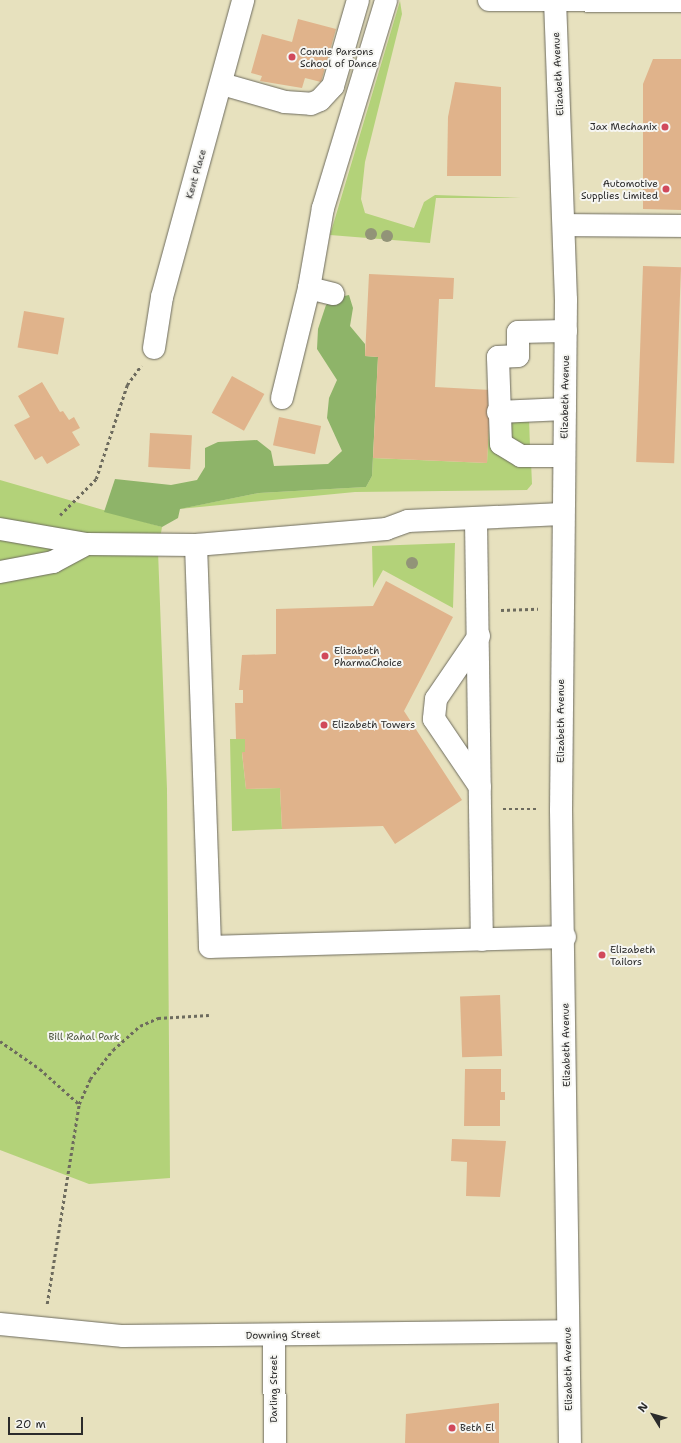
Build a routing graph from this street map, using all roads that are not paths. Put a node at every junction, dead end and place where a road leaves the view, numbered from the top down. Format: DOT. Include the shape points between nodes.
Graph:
graph roads {
  1 [pos="243,0"];
  2 [pos="358,0"];
  3 [pos="386,0"];
  4 [pos="489,0"];
  5 [pos="555,1"];
  6 [pos="681,1"];
  7 [pos="222,84"];
  8 [pos="565,225"];
  9 [pos="681,226"];
  10 [pos="309,288"];
  11 [pos="333,294"];
  12 [pos="566,331"];
  13 [pos="154,348"];
  14 [pos="282,398"];
  15 [pos="565,410"];
  16 [pos="498,412"];
  17 [pos="564,456"];
  18 [pos="562,514"];
  19 [pos="476,520"];
  20 [pos="0,529"];
  21 [pos="88,544"];
  22 [pos="196,545"];
  23 [pos="0,572"];
  24 [pos="479,636"];
  25 [pos="480,786"];
  26 [pos="565,937"];
  27 [pos="482,940"];
  28 [pos="0,1324"];
  29 [pos="567,1330"];
  30 [pos="274,1335"];
  31 [pos="275,1443"];
  32 [pos="570,1443"];
  1 -- 7 [label="main road, Kent Place"];
  2 -- 7 [label="main road" via="333,86 320,100 298,104"];
  3 -- 10 [label="main road" via="337,158 312,258"];
  4 -- 5 [label="main road"];
  5 -- 6 [label="main road"];
  5 -- 8 [label="main road, Elizabeth Avenue"];
  7 -- 13 [label="main road, Kent Place" via="162,297"];
  8 -- 9 [label="main road"];
  8 -- 12 [label="main road, Elizabeth Avenue"];
  10 -- 11 [label="main road"];
  10 -- 14 [label="main road"];
  12 -- 15 [label="main road, Elizabeth Avenue"];
  12 -- 16 [label="main road" via="518,332 518,356 498,357"];
  15 -- 16 [label="main road"];
  15 -- 17 [label="main road, Elizabeth Avenue"];
  16 -- 17 [label="main road" via="498,435 508,451 521,456"];
  17 -- 18 [label="main road, Elizabeth Avenue"];
  18 -- 19 [label="main road"];
  18 -- 26 [label="main road, Elizabeth Avenue" via="561,802"];
  19 -- 22 [label="main road" via="408,522 386,529"];
  19 -- 24 [label="main road"];
  20 -- 21 [label="main road"];
  21 -- 22 [label="main road"];
  21 -- 23 [label="main road" via="53,562"];
  22 -- 27 [label="main road" via="210,947"];
  24 -- 25 [label="main road"];
  24 -- 25 [label="main road" via="436,699 434,719"];
  25 -- 27 [label="main road"];
  26 -- 27 [label="main road"];
  26 -- 29 [label="main road, Elizabeth Avenue"];
  28 -- 30 [label="main road, Downing Street" via="123,1336"];
  29 -- 30 [label="main road, Downing Street"];
  29 -- 32 [label="main road, Elizabeth Avenue"];
  30 -- 31 [label="main road, Darling Street"];
}
